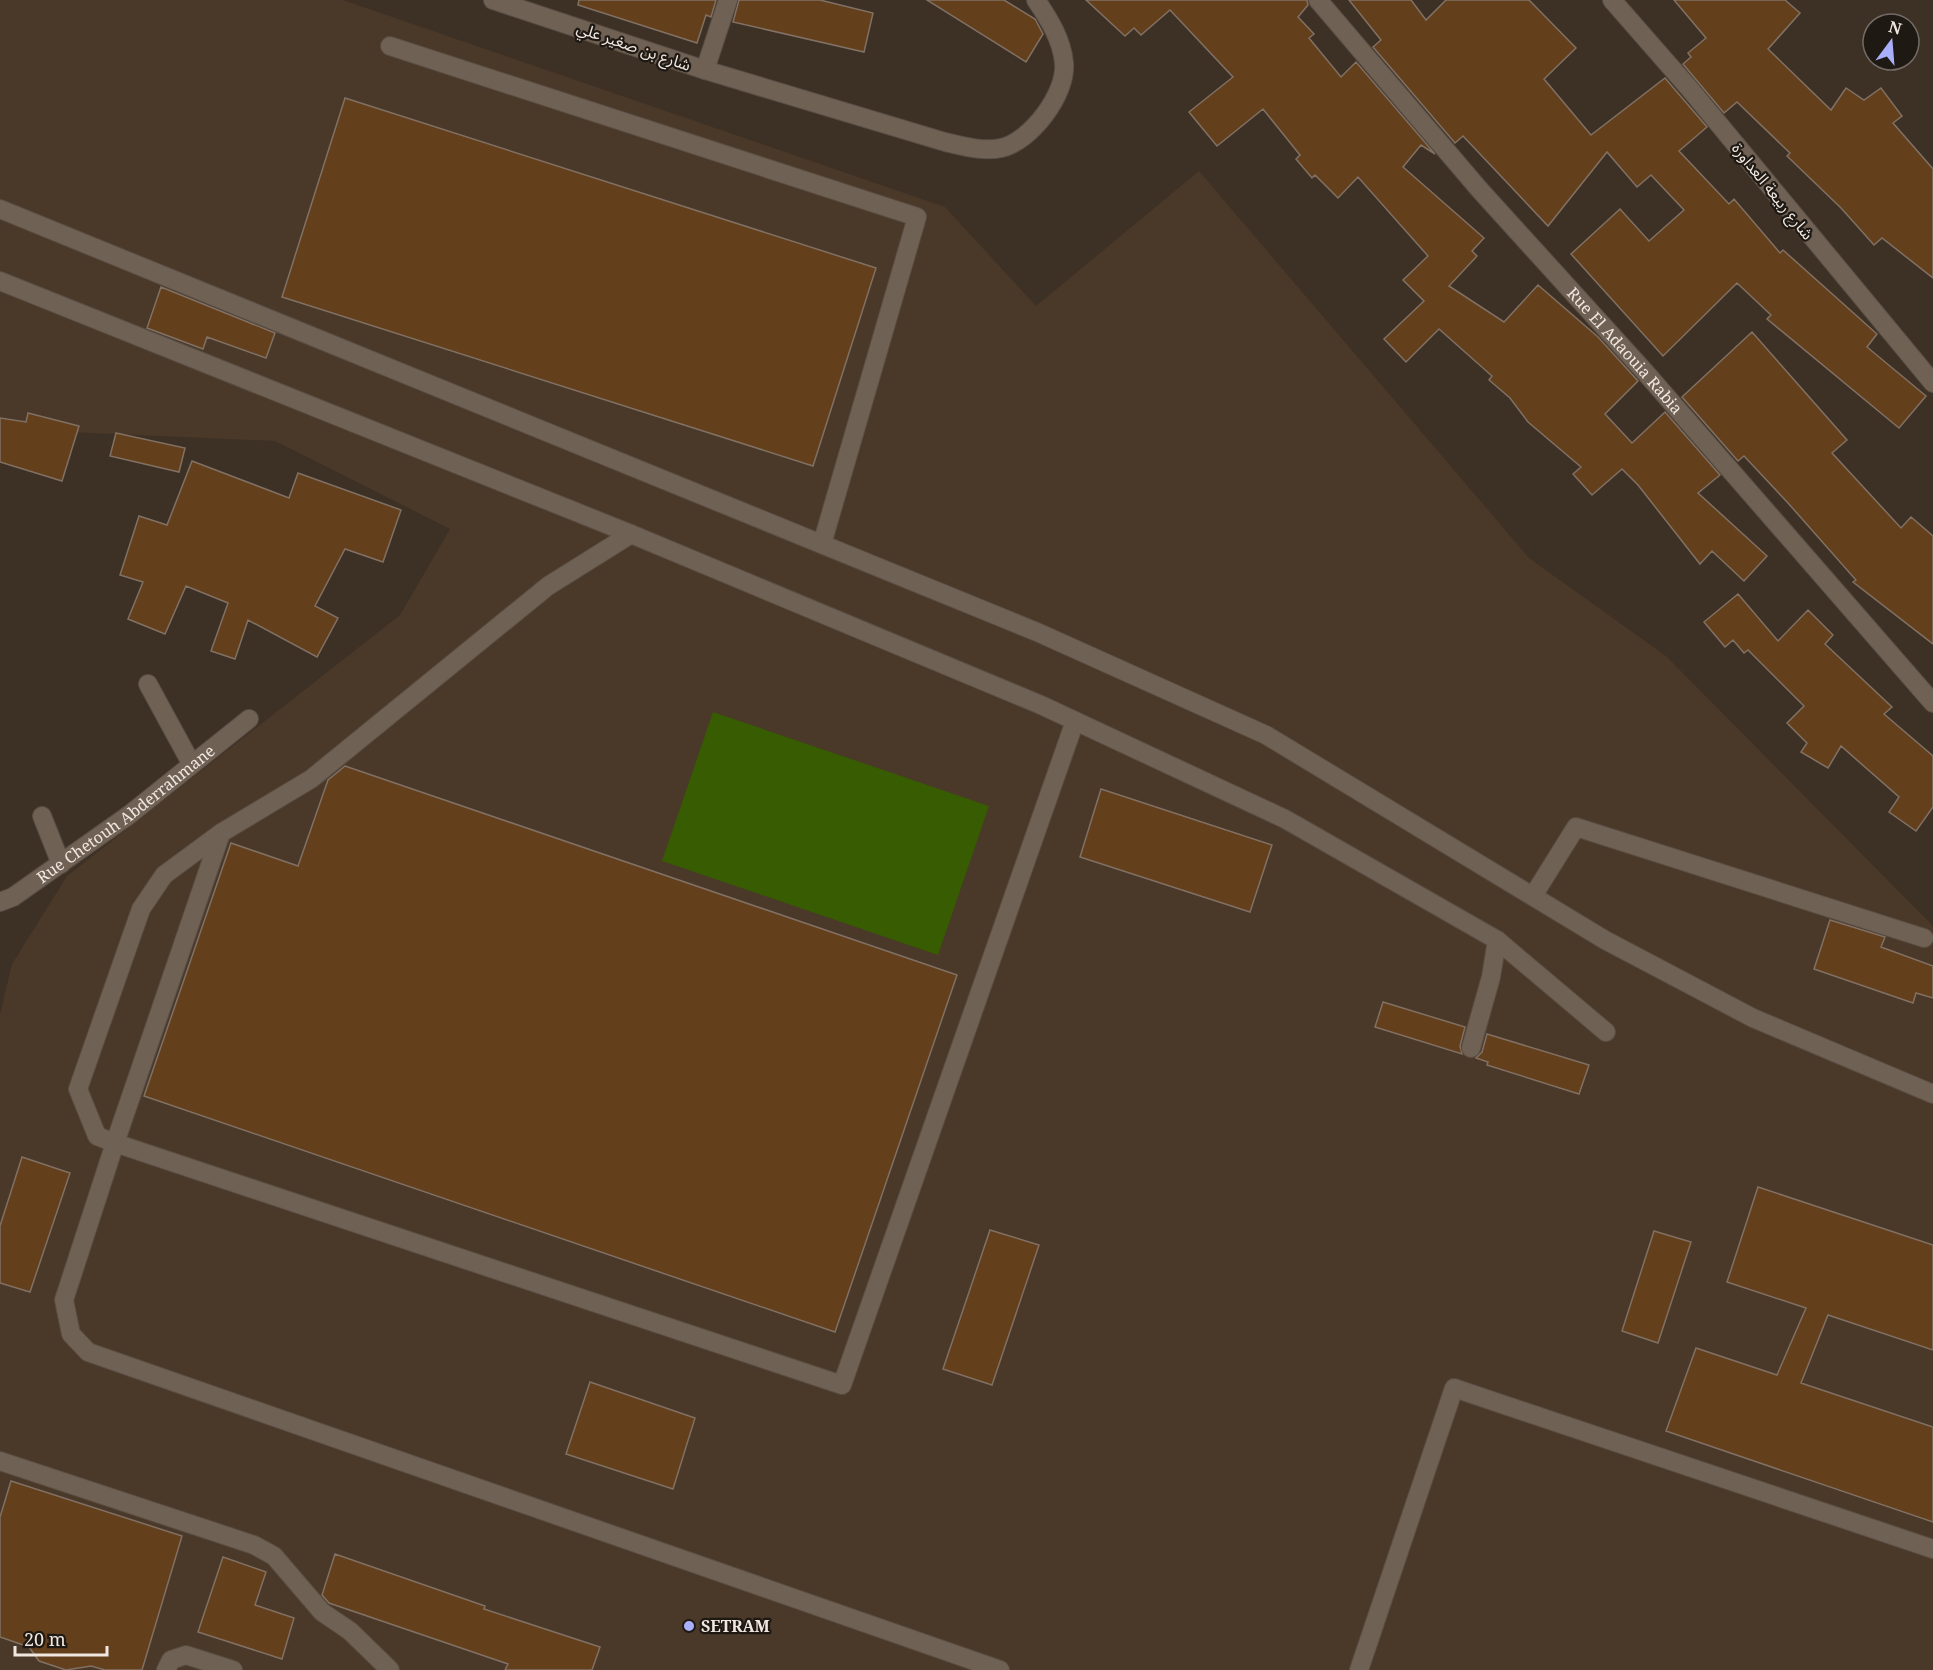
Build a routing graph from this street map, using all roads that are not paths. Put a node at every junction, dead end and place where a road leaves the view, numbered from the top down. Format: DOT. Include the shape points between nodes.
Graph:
graph roads {
  1 [pos="493,0"];
  2 [pos="728,0"];
  3 [pos="1036,0"];
  4 [pos="1318,0"];
  5 [pos="1612,0"];
  6 [pos="390,46"];
  7 [pos="705,70"];
  8 [pos="0,209"];
  9 [pos="0,281"];
  10 [pos="1933,383"];
  11 [pos="631,534"];
  12 [pos="822,544"];
  13 [pos="148,684"];
  14 [pos="1933,703"];
  15 [pos="249,719"];
  16 [pos="1075,721"];
  17 [pos="191,763"];
  18 [pos="42,816"];
  19 [pos="220,833"];
  20 [pos="62,864"];
  21 [pos="1533,896"];
  22 [pos="0,902"];
  23 [pos="1924,938"];
  24 [pos="1497,940"];
  25 [pos="1606,1032"];
  26 [pos="1471,1048"];
  27 [pos="1933,1094"];
  28 [pos="115,1143"];
  29 [pos="0,1461"];
  30 [pos="1933,1549"];
  31 [pos="166,1670"];
  32 [pos="233,1670"];
  33 [pos="390,1670"];
  34 [pos="1000,1670"];
  35 [pos="1359,1670"];
  1 -- 7 [label="street, شارع بن صغير علي"];
  2 -- 7 [label="street, شارع بن صغير علي"];
  3 -- 7 [label="street" via="1059,45 1064,65 1061,84 1040,121 1019,142 1000,148 979,149 945,142"];
  4 -- 14 [label="street, Rue El Adaouia Rabia" via="1479,189 1646,372"];
  5 -- 10 [label="street, شارع ربيعة العداورة"];
  6 -- 12 [label="street" via="917,217"];
  8 -- 12 [label="street"];
  9 -- 11 [label="street"];
  11 -- 16 [label="street"];
  11 -- 19 [label="street" via="548,586 311,778"];
  12 -- 21 [label="street" via="1037,632 1266,735"];
  13 -- 17 [label="street"];
  15 -- 17 [label="street, Rue Chetouh Abderrahmane"];
  16 -- 24 [label="street" via="1285,819"];
  16 -- 28 [label="street" via="842,1385"];
  17 -- 20 [label="street, Rue Chetouh Abderrahmane"];
  18 -- 20 [label="street"];
  19 -- 28 [label="street"];
  19 -- 28 [label="street" via="164,875 141,909 78,1089 97,1136"];
  20 -- 22 [label="street, Rue Chetouh Abderrahmane"];
  21 -- 23 [label="street" via="1576,827"];
  21 -- 27 [label="street" via="1605,940 1753,1018"];
  24 -- 25 [label="street"];
  24 -- 26 [label="street"];
  28 -- 34 [label="street" via="64,1300 71,1334 88,1352"];
  29 -- 33 [label="street" via="254,1545 274,1556 322,1612 350,1631"];
  30 -- 35 [label="street" via="1454,1388"];
  31 -- 32 [label="street" via="171,1660 186,1655"];
}
